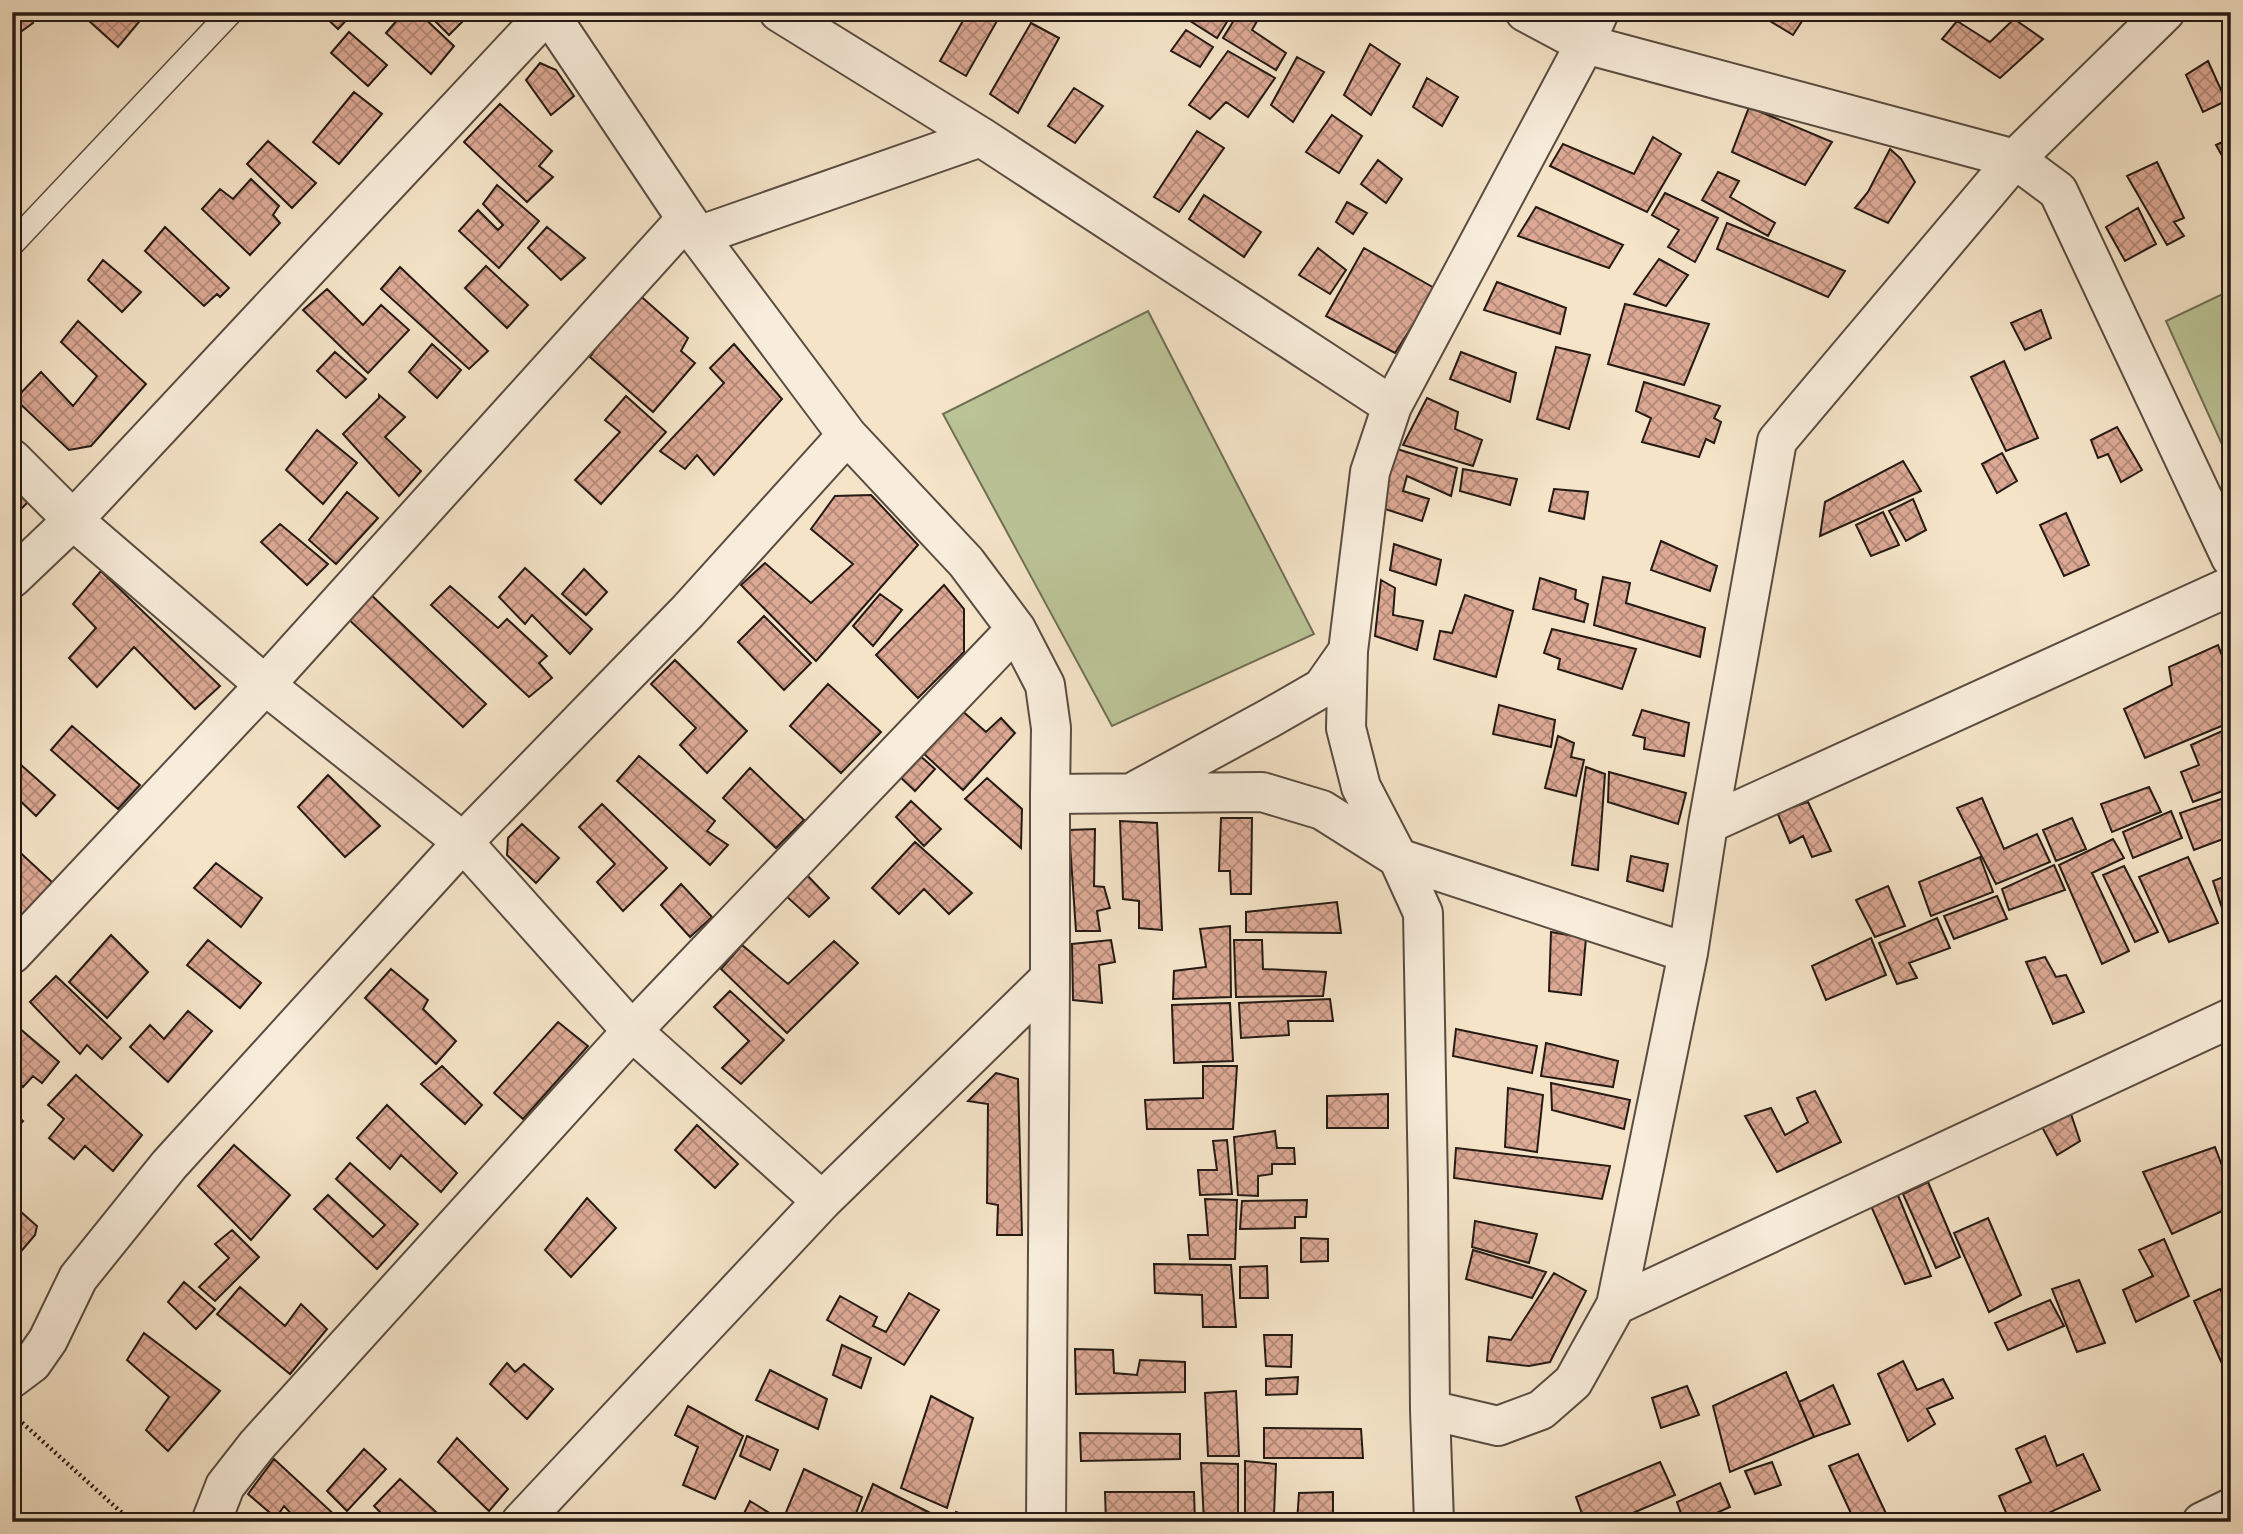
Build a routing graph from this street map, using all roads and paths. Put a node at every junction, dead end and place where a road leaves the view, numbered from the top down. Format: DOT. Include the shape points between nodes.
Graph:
graph roads {
  1 [pos="231,12"];
  2 [pos="548,12"];
  3 [pos="779,12"];
  4 [pos="1525,12"];
  5 [pos="2165,12"];
  6 [pos="1592,28"];
  7 [pos="981,137"];
  8 [pos="2015,159"];
  9 [pos="692,228"];
  10 [pos="12,244"];
  11 [pos="1392,406"];
  12 [pos="847,435"];
  13 [pos="12,459"];
  14 [pos="73,520"];
  15 [pos="2231,558"];
  16 [pos="12,578"];
  17 [pos="2231,586"];
  18 [pos="1016,629"];
  19 [pos="1348,651"];
  20 [pos="265,685"];
  21 [pos="1132,793"];
  22 [pos="1050,794"];
  23 [pos="1708,824"];
  24 [pos="463,842"];
  25 [pos="1398,858"];
  26 [pos="1688,953"];
  27 [pos="12,954"];
  28 [pos="1050,978"];
  29 [pos="2231,1018"];
  30 [pos="632,1031"];
  31 [pos="822,1200"];
  32 [pos="1616,1305"];
  33 [pos="12,1378"];
  34 [pos="1430,1410"];
  35 [pos="12,1414"];
  36 [pos="2231,1508"];
  37 [pos="534,1518"];
  38 [pos="132,1522"];
  39 [pos="211,1522"];
  40 [pos="1046,1522"];
  41 [pos="1434,1522"];
  42 [pos="2202,1522"];
  1 -- 10 [label="lane"];
  2 -- 9 [label="street"];
  2 -- 14 [label="street"];
  3 -- 7 [label="street"];
  4 -- 6 [label="street"];
  5 -- 8 [label="street"];
  6 -- 8 [label="street"];
  6 -- 11 [label="street"];
  7 -- 9 [label="street"];
  7 -- 11 [label="street"];
  8 -- 15 [label="street" via="2058,191"];
  8 -- 23 [label="street" via="1777,441"];
  9 -- 12 [label="street"];
  9 -- 20 [label="street"];
  11 -- 19 [label="street" via="1370,472"];
  12 -- 18 [label="street" via="966,562"];
  12 -- 24 [label="street" via="688,611"];
  13 -- 14 [label="street"];
  14 -- 16 [label="street"];
  14 -- 20 [label="street"];
  17 -- 23 [label="street"];
  18 -- 22 [label="street" via="1045,685 1052,728"];
  18 -- 30 [label="street"];
  19 -- 21 [label="street" via="1322,688"];
  19 -- 25 [label="street" via="1346,727 1362,787"];
  20 -- 24 [label="street"];
  20 -- 27 [label="street"];
  21 -- 22 [label="street"];
  21 -- 25 [label="street" via="1262,792 1322,810"];
  22 -- 28 [label="street"];
  23 -- 26 [label="street"];
  24 -- 30 [label="street"];
  24 -- 33 [label="street" via="169,1165 78,1278 32,1363"];
  25 -- 26 [label="street"];
  25 -- 34 [label="street" via="1423,912"];
  26 -- 32 [label="street"];
  28 -- 31 [label="street"];
  28 -- 40 [label="street"];
  29 -- 32 [label="street"];
  30 -- 31 [label="street"];
  30 -- 39 [label="street" via="257,1445 225,1486"];
  31 -- 37 [label="street"];
  32 -- 34 [label="street" via="1573,1382 1541,1410 1498,1426"];
  34 -- 41 [label="street"];
  35 -- 38 [label="path"];
  36 -- 42 [label="street"];
}
